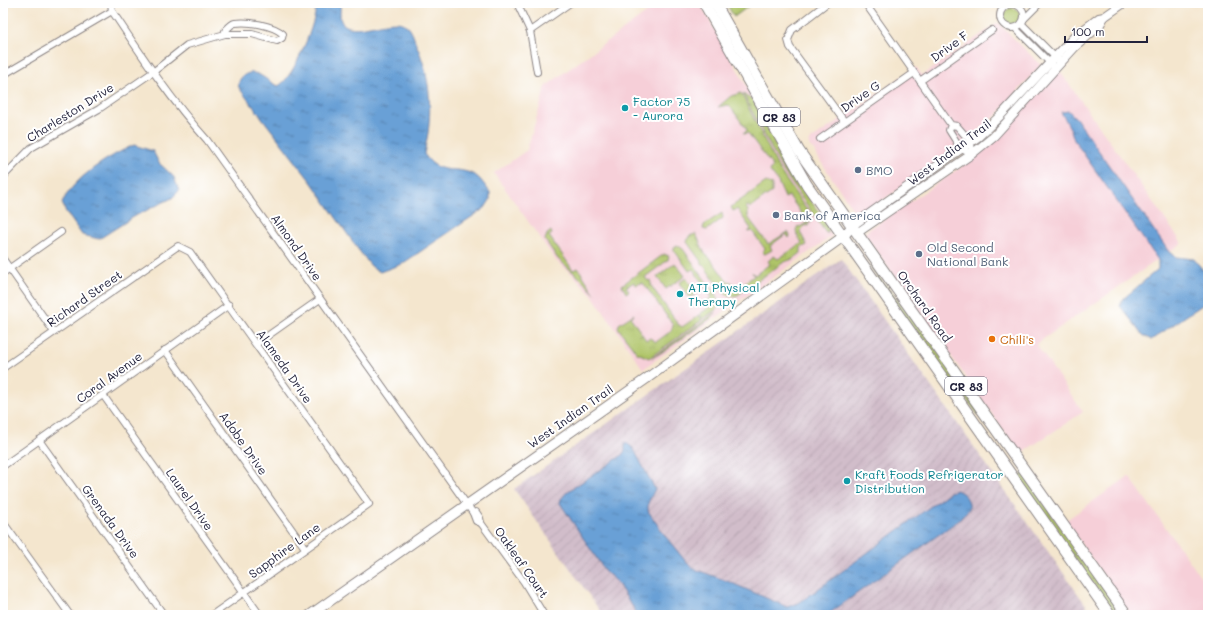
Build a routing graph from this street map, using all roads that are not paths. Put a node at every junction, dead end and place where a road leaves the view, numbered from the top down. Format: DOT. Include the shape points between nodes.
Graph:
graph roads {
  1 [pos="111,3"];
  2 [pos="517,3"];
  3 [pos="570,3"];
  4 [pos="704,3"];
  5 [pos="715,3"];
  6 [pos="827,3"];
  7 [pos="865,3"];
  8 [pos="1025,3"];
  9 [pos="1040,3"];
  10 [pos="1124,3"];
  11 [pos="1001,6"];
  12 [pos="1018,6"];
  13 [pos="112,11"];
  14 [pos="1104,17"];
  15 [pos="1023,21"];
  16 [pos="1014,28"];
  17 [pos="992,30"];
  18 [pos="530,31"];
  19 [pos="225,34"];
  20 [pos="1052,59"];
  21 [pos="1058,66"];
  22 [pos="153,72"];
  23 [pos="537,72"];
  24 [pos="914,72"];
  25 [pos="3,75"];
  26 [pos="920,81"];
  27 [pos="844,121"];
  28 [pos="951,125"];
  29 [pos="820,139"];
  30 [pos="971,142"];
  31 [pos="961,149"];
  32 [pos="972,154"];
  33 [pos="3,177"];
  34 [pos="855,230"];
  35 [pos="61,232"];
  36 [pos="844,236"];
  37 [pos="178,246"];
  38 [pos="3,259"];
  39 [pos="9,268"];
  40 [pos="3,273"];
  41 [pos="320,299"];
  42 [pos="229,306"];
  43 [pos="54,332"];
  44 [pos="256,344"];
  45 [pos="165,350"];
  46 [pos="3,368"];
  47 [pos="103,395"];
  48 [pos="39,440"];
  49 [pos="3,466"];
  50 [pos="369,504"];
  51 [pos="466,505"];
  52 [pos="3,522"];
  53 [pos="305,548"];
  54 [pos="244,593"];
  55 [pos="70,615"];
  56 [pos="164,615"];
  57 [pos="212,615"];
  58 [pos="260,615"];
  59 [pos="310,615"];
  60 [pos="544,615"];
  61 [pos="1110,615"];
  62 [pos="1127,615"];
  1 -- 13 [label="street, Almond Drive"];
  2 -- 18 [label="street"];
  3 -- 18 [label="street"];
  4 -- 36 [label="main road, CR 83" via="792,160"];
  5 -- 34 [label="main road, Orchard Road / CR 83" via="799,151"];
  6 -- 27 [label="street" via="792,30 788,36 788,44"];
  7 -- 24 [label="street"];
  8 -- 12 [label="street"];
  9 -- 15 [label="street"];
  10 -- 14 [label="street, West Indian Trail"];
  11 -- 12 [label="street"];
  11 -- 16 [label="street" via="1002,24 1007,28"];
  12 -- 15 [label="street" via="1022,10"];
  13 -- 22 [label="street, Almond Drive"];
  13 -- 25 [label="street"];
  14 -- 20 [label="street, West Indian Trail" via="1087,26"];
  14 -- 21 [label="street, West Indian Trail" via="1099,26"];
  15 -- 16 [label="street"];
  15 -- 20 [label="street"];
  16 -- 20 [label="street"];
  17 -- 26 [label="street, Drive F"];
  18 -- 23 [label="street"];
  19 -- 19 [label="street" via="252,34 277,41 282,38 280,31 242,23 233,24"];
  19 -- 22 [label="street, Charleston Drive" via="187,45"];
  20 -- 21 [label="street"];
  20 -- 30 [label="street, West Indian Trail" via="1002,114"];
  21 -- 32 [label="street, West Indian Trail" via="1008,122"];
  22 -- 33 [label="street, Charleston Drive" via="99,109 31,148"];
  22 -- 41 [label="street, Almond Drive" via="181,111 207,140"];
  24 -- 26 [label="street"];
  24 -- 27 [label="street, Drive G"];
  26 -- 28 [label="street"];
  27 -- 29 [label="street, Drive G"];
  28 -- 30 [label="street" via="957,126"];
  28 -- 31 [label="street" via="949,130"];
  30 -- 31 [label="street, West Indian Trail"];
  30 -- 32 [label="street"];
  31 -- 32 [label="street"];
  31 -- 34 [label="street, West Indian Trail" via="910,185"];
  32 -- 34 [label="street, West Indian Trail"];
  34 -- 36 [label="main road, West Indian Trail"];
  34 -- 62 [label="main road, Orchard Road / CR 83"];
  35 -- 39 [label="street"];
  36 -- 51 [label="main road, West Indian Trail"];
  36 -- 61 [label="main road, CR 83"];
  37 -- 42 [label="street, Alameda Drive" via="190,252"];
  37 -- 43 [label="street, Richard Street"];
  38 -- 39 [label="street"];
  39 -- 40 [label="street"];
  39 -- 43 [label="street"];
  41 -- 44 [label="street"];
  41 -- 51 [label="street, Almond Drive"];
  42 -- 44 [label="street, Alameda Drive"];
  42 -- 45 [label="street, Coral Avenue"];
  43 -- 46 [label="street, Richard Street"];
  44 -- 50 [label="street, Alameda Drive"];
  45 -- 47 [label="street, Coral Avenue"];
  45 -- 53 [label="street, Adobe Drive"];
  47 -- 48 [label="street, Coral Avenue"];
  47 -- 54 [label="street, Laurel Drive"];
  48 -- 49 [label="street, Coral Avenue"];
  48 -- 56 [label="street, Grenada Drive"];
  50 -- 53 [label="street, Sapphire Lane"];
  51 -- 59 [label="main road, West Indian Trail"];
  51 -- 60 [label="street, Oakleaf Court" via="524,582"];
  52 -- 55 [label="street"];
  53 -- 54 [label="street, Sapphire Lane"];
  54 -- 57 [label="street, Sapphire Lane"];
  54 -- 58 [label="street, Laurel Drive"];
}
